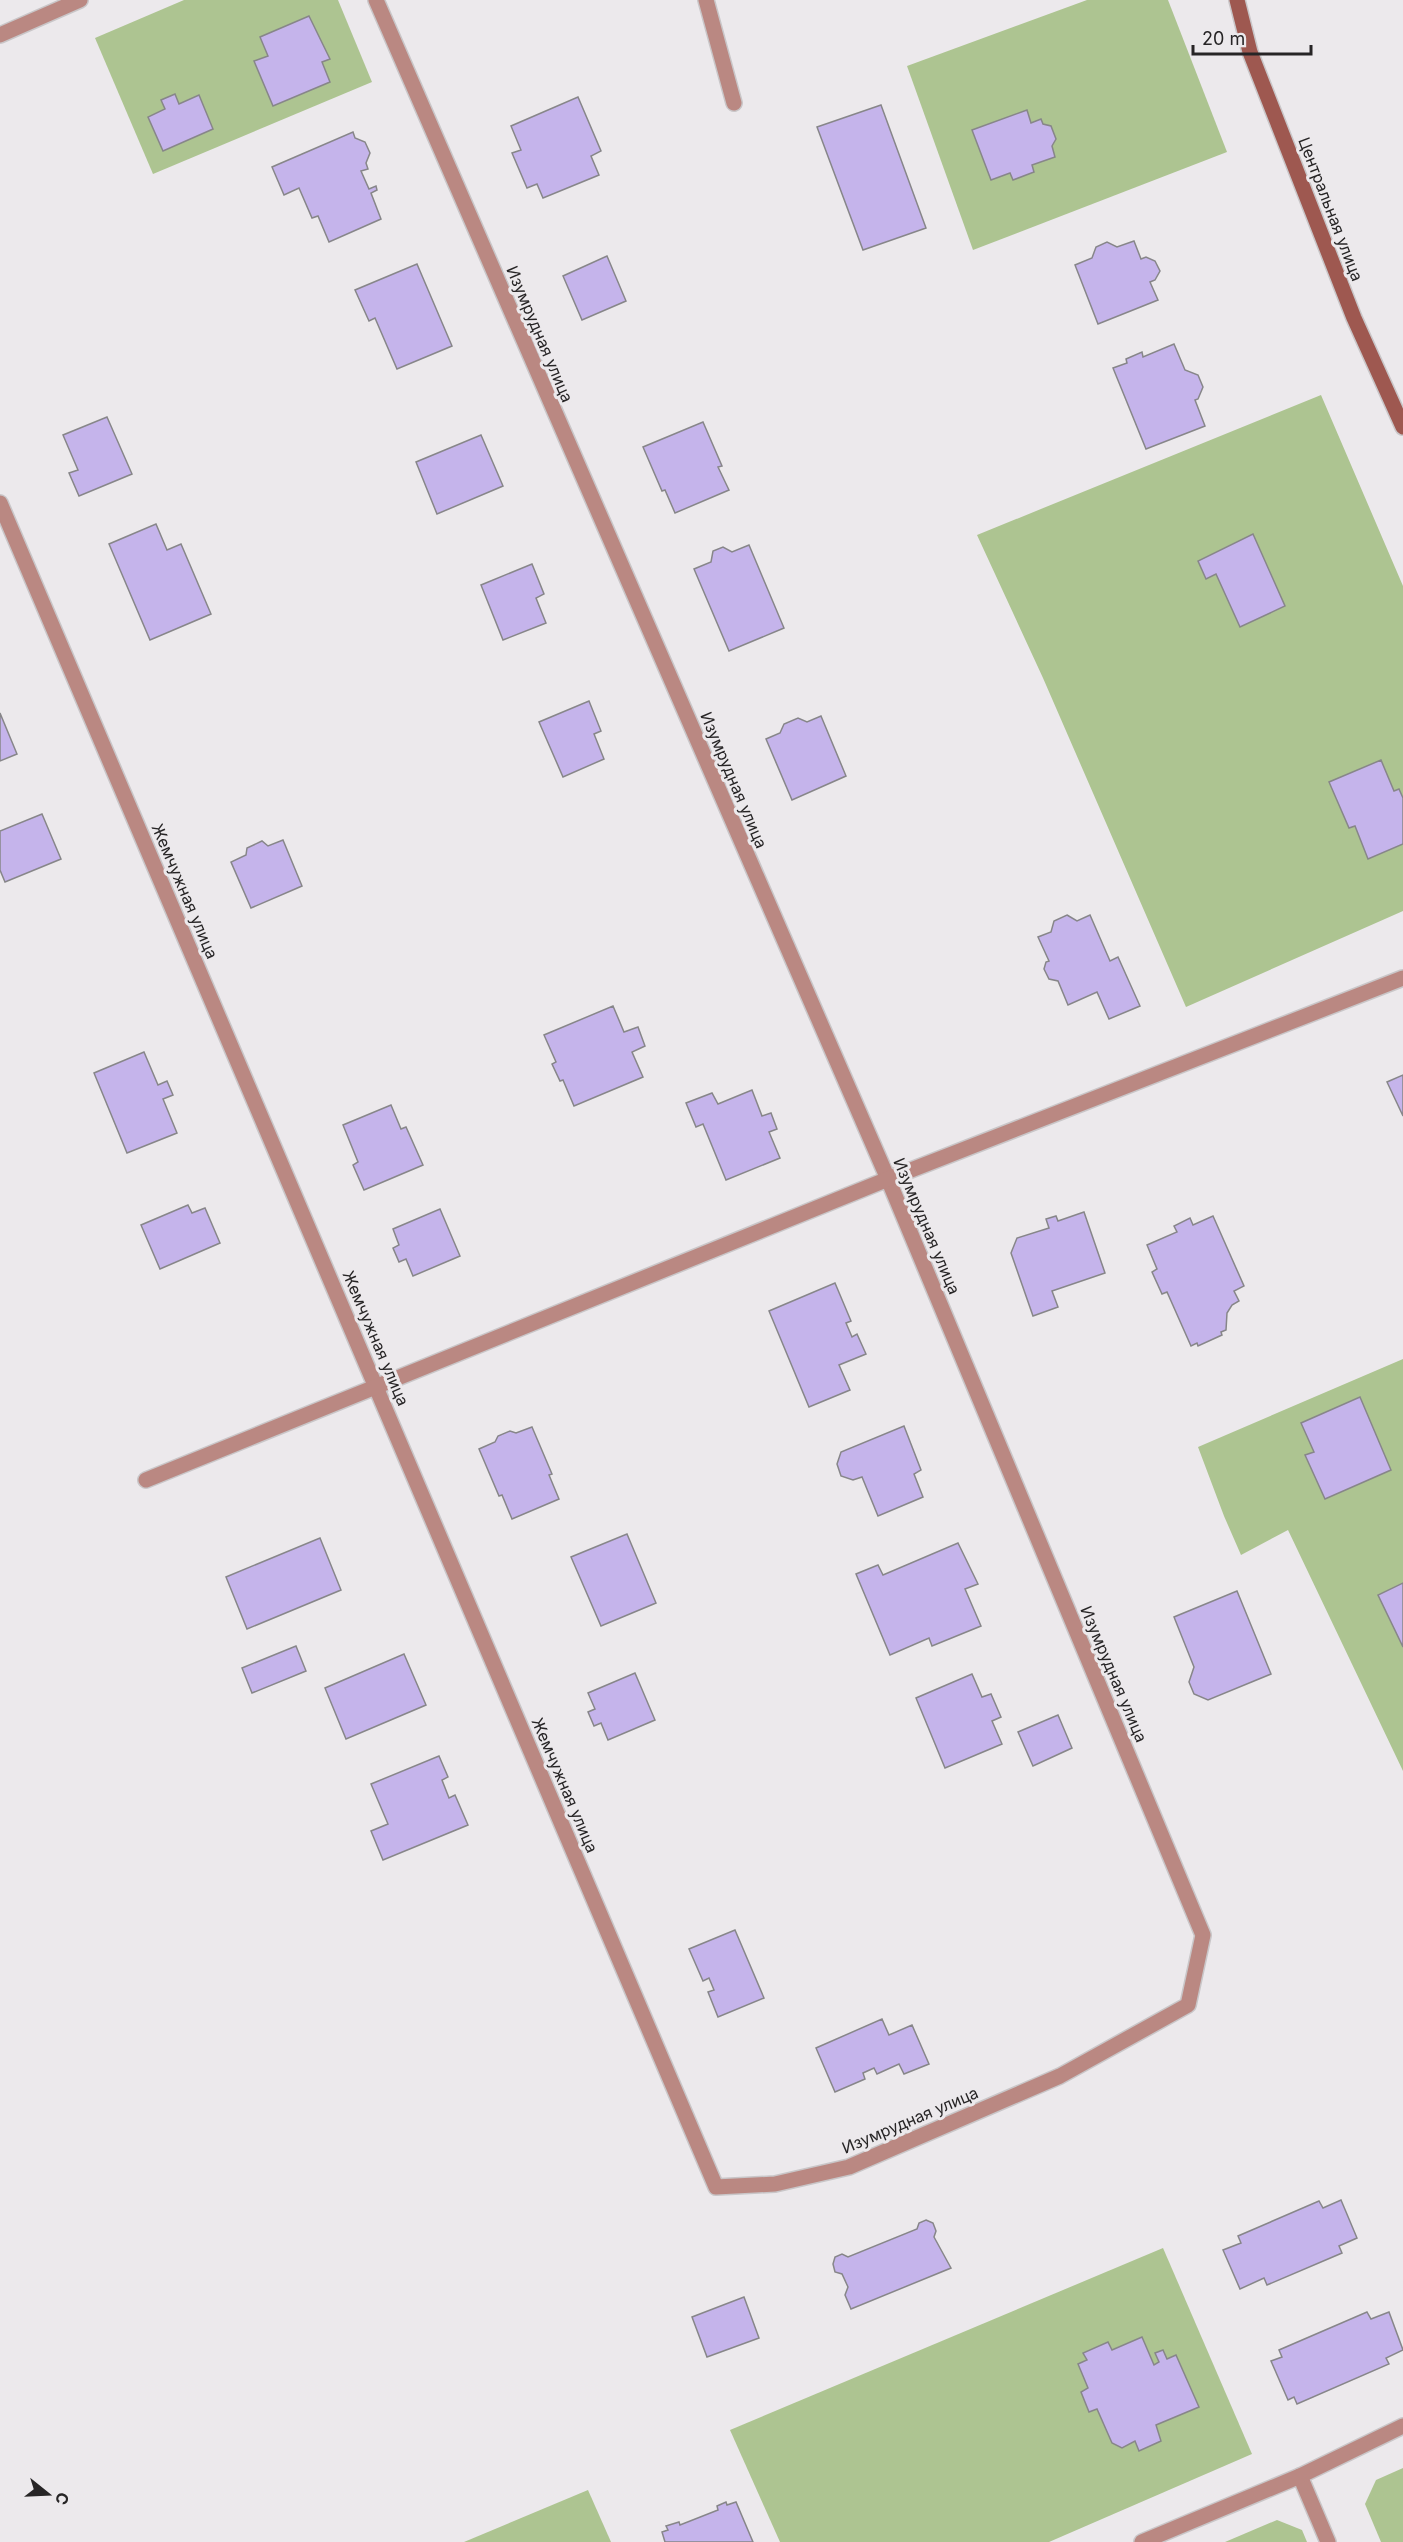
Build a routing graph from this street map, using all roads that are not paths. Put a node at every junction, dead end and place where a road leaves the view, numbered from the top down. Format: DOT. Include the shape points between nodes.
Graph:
graph roads {
  1 [pos="80,0"];
  2 [pos="376,0"];
  3 [pos="706,0"];
  4 [pos="1237,0"];
  5 [pos="0,35"];
  6 [pos="734,103"];
  7 [pos="1403,426"];
  8 [pos="0,503"];
  9 [pos="1403,978"];
  10 [pos="888,1179"];
  11 [pos="377,1386"];
  12 [pos="146,1480"];
  13 [pos="716,2187"];
  14 [pos="1403,2426"];
  15 [pos="1300,2476"];
  16 [pos="1142,2542"];
  17 [pos="1328,2542"];
  1 -- 5 [label="street"];
  2 -- 10 [label="street, Изумрудная улица"];
  3 -- 6 [label="street"];
  4 -- 7 [label="main road, Центральная улица" via="1250,52 1354,318"];
  8 -- 11 [label="street, Жемчужная улица"];
  9 -- 10 [label="street"];
  10 -- 11 [label="street"];
  10 -- 13 [label="street, Изумрудная улица" via="1203,1935 1188,2005 1060,2076 849,2167 776,2184"];
  11 -- 12 [label="street"];
  11 -- 13 [label="street, Жемчужная улица"];
  14 -- 15 [label="street"];
  15 -- 16 [label="street"];
  15 -- 17 [label="street"];
}
